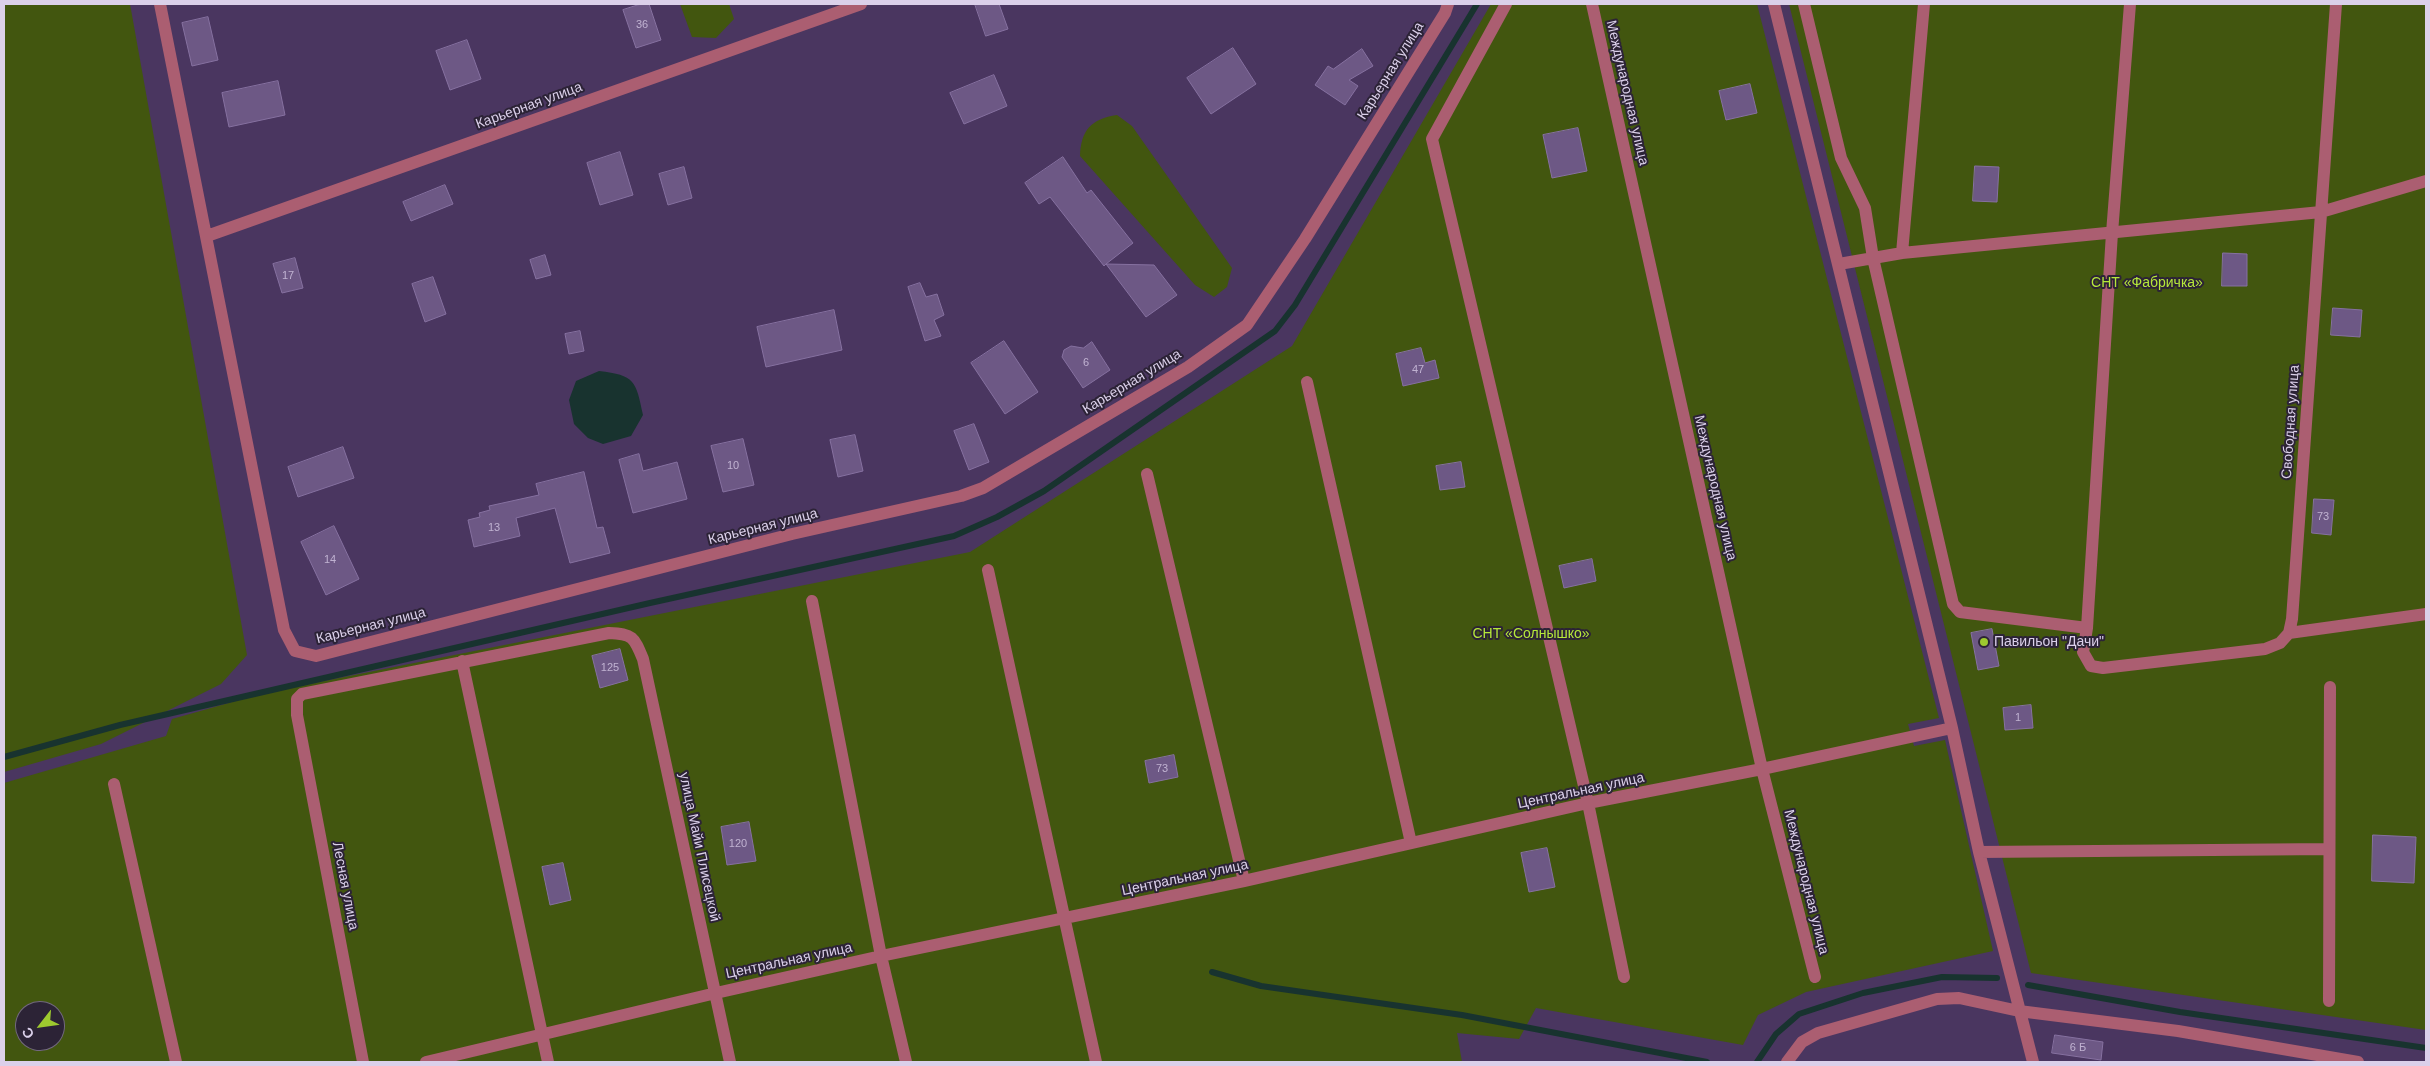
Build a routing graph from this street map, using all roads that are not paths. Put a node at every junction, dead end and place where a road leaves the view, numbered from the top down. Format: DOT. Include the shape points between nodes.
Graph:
graph roads {
  1 [pos="160,4"];
  2 [pos="860,4"];
  3 [pos="1448,4"];
  4 [pos="1506,4"];
  5 [pos="1592,4"];
  6 [pos="1774,4"];
  7 [pos="1804,4"];
  8 [pos="1924,4"];
  9 [pos="2130,4"];
  10 [pos="2336,4"];
  11 [pos="2426,181"];
  12 [pos="2321,212"];
  13 [pos="2112,233"];
  14 [pos="207,236"];
  15 [pos="1902,253"];
  16 [pos="1873,258"];
  17 [pos="1839,264"];
  18 [pos="1307,382"];
  19 [pos="1147,474"];
  20 [pos="988,570"];
  21 [pos="812,601"];
  22 [pos="2426,614"];
  23 [pos="2087,628"];
  24 [pos="2289,633"];
  25 [pos="462,661"];
  26 [pos="2330,687"];
  27 [pos="1952,728"];
  28 [pos="1762,769"];
  29 [pos="114,784"];
  30 [pos="1588,804"];
  31 [pos="1411,843"];
  32 [pos="2330,849"];
  33 [pos="1979,852"];
  34 [pos="1244,881"];
  35 [pos="1065,918"];
  36 [pos="881,956"];
  37 [pos="1624,977"];
  38 [pos="1815,977"];
  39 [pos="716,993"];
  40 [pos="2329,1002"];
  41 [pos="2019,1011"];
  42 [pos="542,1034"];
  43 [pos="176,1062"];
  44 [pos="363,1062"];
  45 [pos="426,1062"];
  46 [pos="548,1062"];
  47 [pos="730,1062"];
  48 [pos="906,1062"];
  49 [pos="1096,1062"];
  50 [pos="1787,1062"];
  51 [pos="2033,1062"];
  52 [pos="2358,1062"];
  1 -- 14 [label="street, Карьерная улица"];
  2 -- 14 [label="street, Карьерная улица"];
  3 -- 14 [label="street, Карьерная улица" via="1315,223 1247,326 1188,367 983,488 316,656 295,651 284,630"];
  4 -- 30 [label="street" via="1432,139"];
  5 -- 28 [label="street, Международная улица"];
  6 -- 17 [label="street"];
  7 -- 16 [label="street" via="1841,158 1865,208"];
  8 -- 15 [label="street"];
  9 -- 13 [label="street"];
  10 -- 12 [label="street, Свободная улица"];
  11 -- 12 [label="street"];
  12 -- 13 [label="street"];
  12 -- 24 [label="street, Свободная улица"];
  13 -- 15 [label="street"];
  13 -- 23 [label="street"];
  15 -- 16 [label="street"];
  16 -- 17 [label="street"];
  16 -- 23 [label="street" via="1953,604 1960,612"];
  17 -- 27 [label="street"];
  18 -- 31 [label="street"];
  19 -- 34 [label="street"];
  20 -- 35 [label="street"];
  21 -- 36 [label="street"];
  22 -- 24 [label="street"];
  23 -- 24 [label="street" via="2083,652 2090,666 2103,668 2265,650"];
  25 -- 39 [label="street, улица Майи Плисецкой" via="609,632 627,633 634,639 643,659"];
  25 -- 42 [label="street"];
  25 -- 44 [label="street, Лесная улица" via="302,694 297,699 297,714"];
  26 -- 32 [label="street"];
  27 -- 28 [label="street, Центральная улица"];
  27 -- 33 [label="street"];
  28 -- 30 [label="street, Центральная улица"];
  28 -- 38 [label="street, Международная улица"];
  29 -- 43 [label="street"];
  30 -- 31 [label="street, Центральная улица"];
  30 -- 37 [label="street"];
  31 -- 34 [label="street, Центральная улица"];
  32 -- 33 [label="street"];
  32 -- 40 [label="street"];
  33 -- 41 [label="street"];
  34 -- 35 [label="street, Центральная улица"];
  35 -- 36 [label="street, Центральная улица"];
  35 -- 49 [label="street"];
  36 -- 39 [label="street, Центральная улица"];
  36 -- 48 [label="street"];
  39 -- 42 [label="street, Центральная улица"];
  39 -- 47 [label="street, улица Майи Плисецкой"];
  41 -- 50 [label="street" via="1960,998 1937,998 1818,1032 1802,1042"];
  41 -- 51 [label="street"];
  41 -- 52 [label="street" via="2178,1031"];
  42 -- 45 [label="street, Центральная улица"];
  42 -- 46 [label="street"];
}
